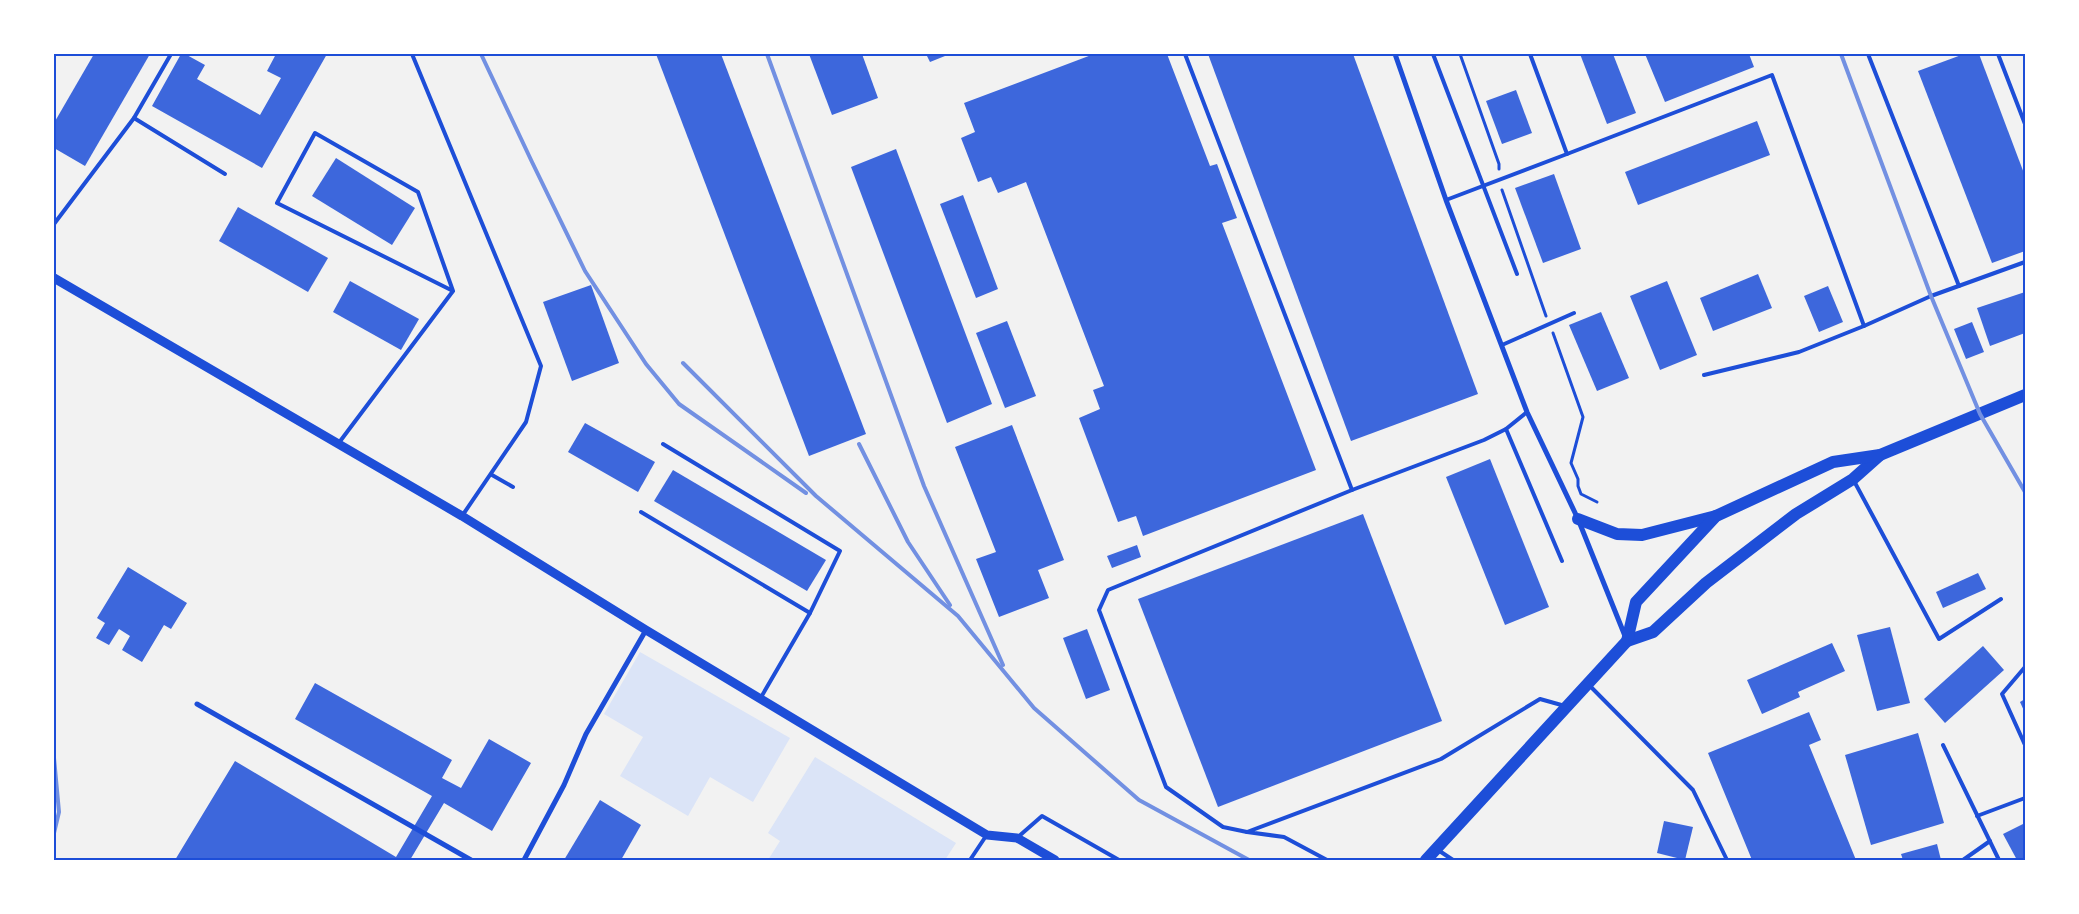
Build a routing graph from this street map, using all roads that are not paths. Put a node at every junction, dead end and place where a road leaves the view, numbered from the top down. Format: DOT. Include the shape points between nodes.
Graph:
graph roads {
  1 [pos="171,54"];
  2 [pos="412,54"];
  3 [pos="1185,54"];
  4 [pos="1395,54"];
  5 [pos="1433,54"];
  6 [pos="1530,54"];
  7 [pos="1868,54"];
  8 [pos="1998,54"];
  9 [pos="134,118"];
  10 [pos="2025,124"];
  11 [pos="1567,154"];
  12 [pos="226,174"];
  13 [pos="1483,186"];
  14 [pos="1446,200"];
  15 [pos="54,224"];
  16 [pos="2025,262"];
  17 [pos="1517,274"];
  18 [pos="54,278"];
  19 [pos="1959,286"];
  20 [pos="453,291"];
  21 [pos="1574,313"];
  22 [pos="1864,326"];
  23 [pos="1502,345"];
  24 [pos="1704,376"];
  25 [pos="2025,395"];
  26 [pos="1527,412"];
  27 [pos="1506,429"];
  28 [pos="338,444"];
  29 [pos="662,444"];
  30 [pos="1880,455"];
  31 [pos="492,475"];
  32 [pos="1853,479"];
  33 [pos="513,487"];
  34 [pos="1352,490"];
  35 [pos="641,512"];
  36 [pos="462,516"];
  37 [pos="1716,516"];
  38 [pos="1578,519"];
  39 [pos="1562,561"];
  40 [pos="2001,599"];
  41 [pos="810,612"];
  42 [pos="646,630"];
  43 [pos="1627,641"];
  44 [pos="2025,668"];
  45 [pos="1589,684"];
  46 [pos="760,699"];
  47 [pos="197,704"];
  48 [pos="1567,707"];
  49 [pos="1943,745"];
  50 [pos="2025,745"];
  51 [pos="2025,798"];
  52 [pos="1977,816"];
  53 [pos="1247,832"];
  54 [pos="988,834"];
  55 [pos="1016,838"];
  56 [pos="1990,841"];
  57 [pos="1436,848"];
  58 [pos="471,860"];
  59 [pos="524,860"];
  60 [pos="970,860"];
  61 [pos="1055,860"];
  62 [pos="1119,860"];
  63 [pos="1327,860"];
  64 [pos="1426,860"];
  65 [pos="1453,860"];
  66 [pos="1726,860"];
  67 [pos="1963,860"];
  68 [pos="1999,860"];
  1 -- 9 [label="lane"];
  2 -- 31 [label="lane" via="540,366 526,422"];
  3 -- 34 [label="lane"];
  4 -- 14 [label="street"];
  5 -- 13 [label="lane"];
  6 -- 11 [label="lane"];
  7 -- 19 [label="lane"];
  8 -- 10 [label="lane"];
  9 -- 12 [label="lane"];
  9 -- 15 [label="lane"];
  11 -- 13 [label="lane"];
  11 -- 22 [label="lane" via="1772,74"];
  13 -- 14 [label="lane"];
  13 -- 17 [label="lane"];
  14 -- 23 [label="street"];
  16 -- 19 [label="lane"];
  18 -- 28 [label="street"];
  19 -- 22 [label="lane"];
  20 -- 20 [label="lane" via="277,203 315,133 418,192"];
  20 -- 28 [label="lane"];
  21 -- 23 [label="lane"];
  22 -- 24 [label="lane" via="1799,352"];
  23 -- 26 [label="street"];
  25 -- 30 [label="main road"];
  26 -- 27 [label="lane"];
  26 -- 38 [label="street"];
  27 -- 34 [label="lane"];
  27 -- 39 [label="lane"];
  28 -- 36 [label="street"];
  29 -- 41 [label="lane" via="840,551"];
  30 -- 32 [label="main road"];
  30 -- 37 [label="main road" via="1833,462"];
  31 -- 33 [label="lane"];
  31 -- 36 [label="lane"];
  32 -- 40 [label="lane" via="1939,639"];
  32 -- 43 [label="main road" via="1796,514 1706,583 1653,632"];
  34 -- 53 [label="lane" via="1108,590 1099,610 1166,787 1223,827"];
  35 -- 41 [label="lane"];
  36 -- 42 [label="street"];
  37 -- 38 [label="main road" via="1642,535 1617,534"];
  37 -- 43 [label="main road" via="1636,602"];
  38 -- 43 [label="street"];
  41 -- 46 [label="lane"];
  42 -- 46 [label="street"];
  42 -- 59 [label="street" via="586,734"];
  43 -- 45 [label="main road"];
  44 -- 50 [label="lane" via="2002,694"];
  45 -- 48 [label="main road"];
  45 -- 66 [label="lane" via="1693,790"];
  46 -- 54 [label="street"];
  47 -- 58 [label="street"];
  48 -- 53 [label="lane" via="1540,699 1441,759"];
  48 -- 57 [label="main road"];
  49 -- 52 [label="lane"];
  51 -- 52 [label="lane"];
  52 -- 56 [label="lane"];
  53 -- 63 [label="lane" via="1284,837"];
  54 -- 55 [label="street"];
  54 -- 60 [label="lane"];
  55 -- 61 [label="street"];
  55 -- 62 [label="lane" via="1042,816"];
  56 -- 67 [label="lane"];
  56 -- 68 [label="lane"];
  57 -- 64 [label="main road"];
  57 -- 65 [label="lane"];
}
